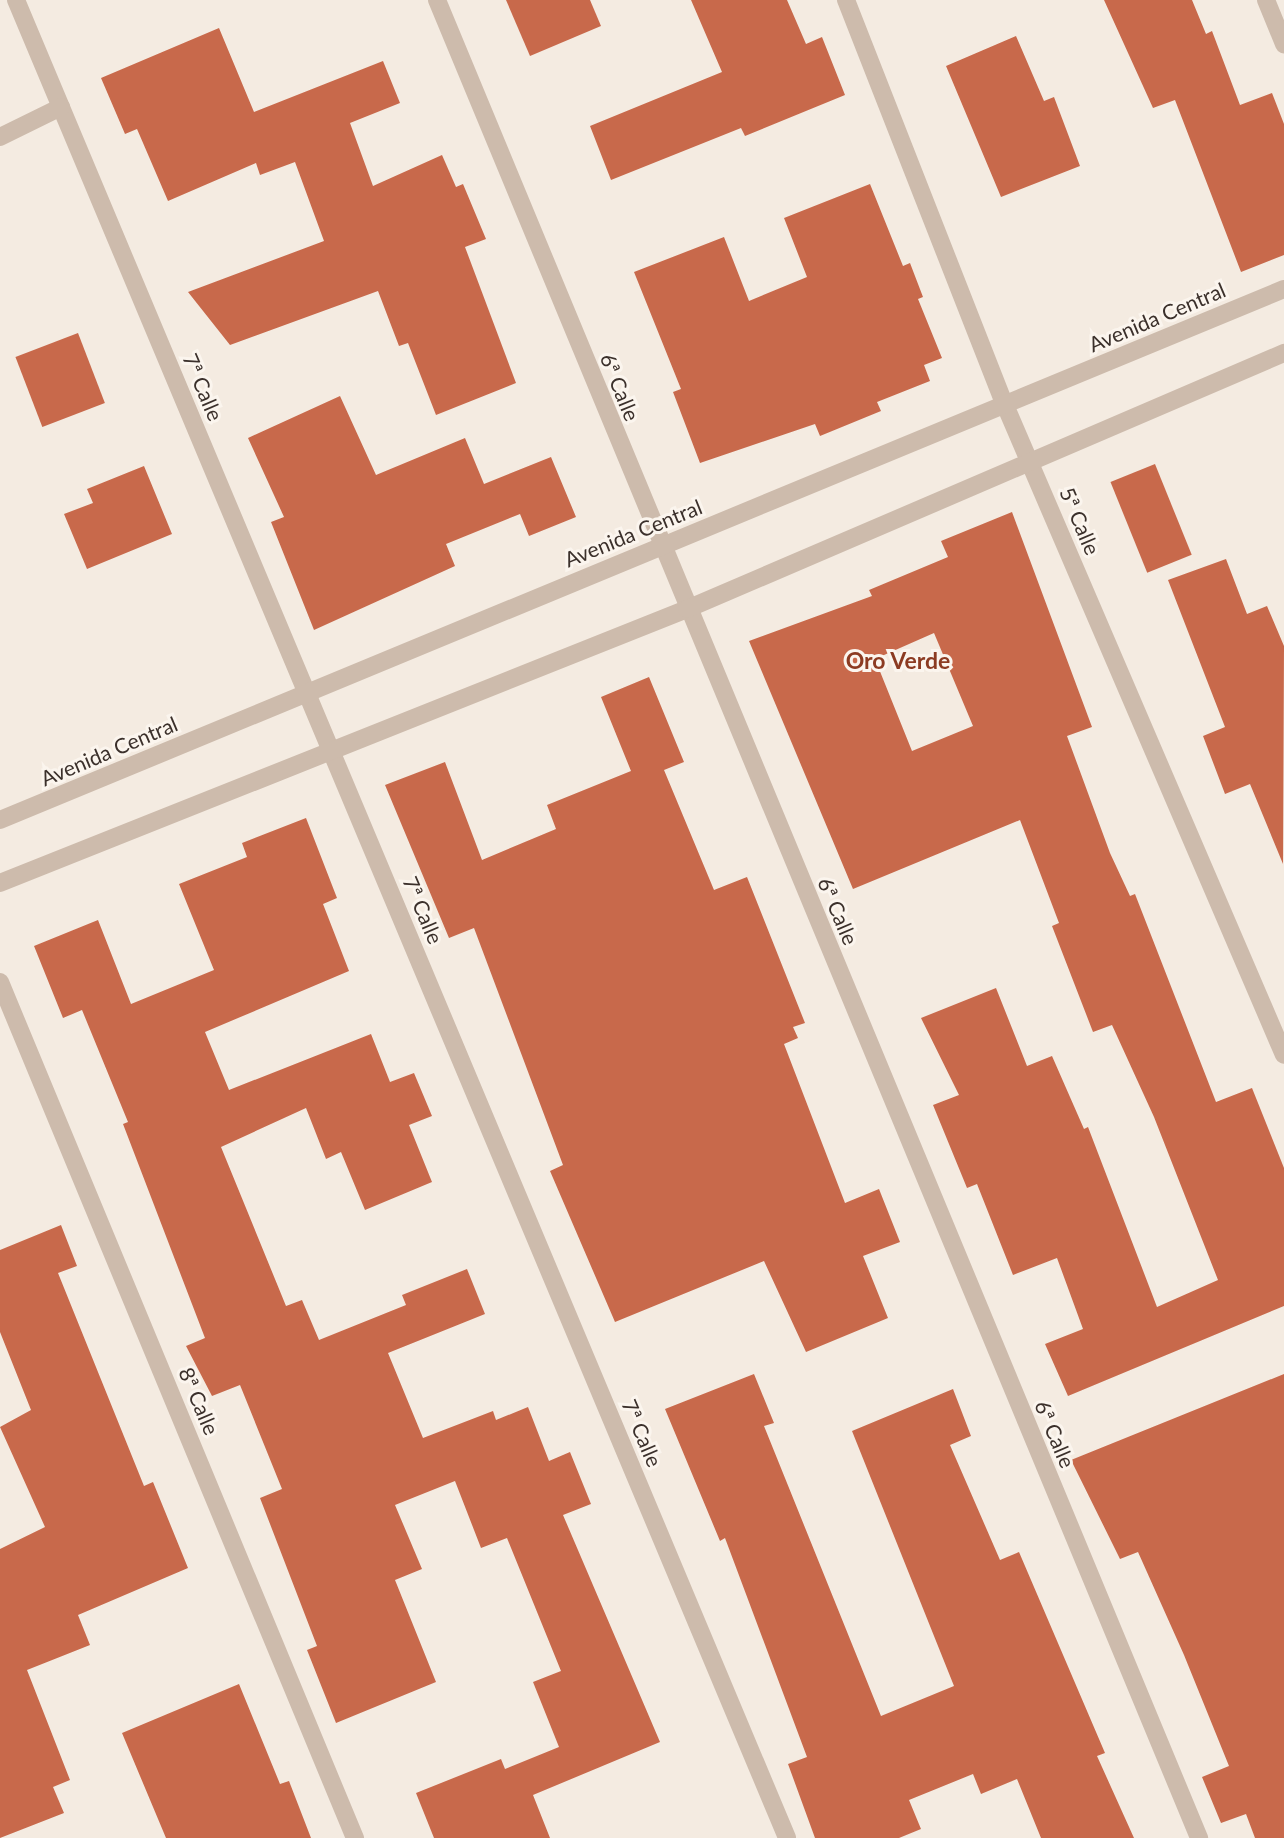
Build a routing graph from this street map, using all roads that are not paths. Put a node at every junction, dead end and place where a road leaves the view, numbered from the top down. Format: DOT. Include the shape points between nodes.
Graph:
graph roads {
  1 [pos="16,0"];
  2 [pos="436,0"];
  3 [pos="846,0"];
  4 [pos="1266,0"];
  5 [pos="1284,44"];
  6 [pos="61,107"];
  7 [pos="0,137"];
  8 [pos="1284,289"];
  9 [pos="1284,353"];
  10 [pos="1005,405"];
  11 [pos="1029,459"];
  12 [pos="660,547"];
  13 [pos="687,609"];
  14 [pos="307,693"];
  15 [pos="333,752"];
  16 [pos="0,821"];
  17 [pos="0,883"];
  18 [pos="0,982"];
  19 [pos="1284,1055"];
  20 [pos="355,1838"];
  21 [pos="787,1838"];
  22 [pos="1199,1838"];
  1 -- 6 [label="street, 7ª Calle"];
  2 -- 12 [label="street, 6ª Calle"];
  3 -- 10 [label="street, 5ª Calle"];
  4 -- 5 [label="street"];
  6 -- 7 [label="street"];
  6 -- 14 [label="street, 7ª Calle"];
  8 -- 10 [label="street, Avenida Central"];
  9 -- 11 [label="street"];
  10 -- 11 [label="street, 5ª Calle"];
  10 -- 12 [label="street, Avenida Central"];
  11 -- 13 [label="street"];
  11 -- 19 [label="street, 5ª Calle"];
  12 -- 13 [label="street, 6ª Calle"];
  12 -- 14 [label="street, Avenida Central"];
  13 -- 15 [label="street"];
  13 -- 22 [label="street, 6ª Calle"];
  14 -- 15 [label="street, 7ª Calle"];
  14 -- 16 [label="street, Avenida Central"];
  15 -- 17 [label="street"];
  15 -- 21 [label="street, 7ª Calle"];
  18 -- 20 [label="street, 8ª Calle"];
}
